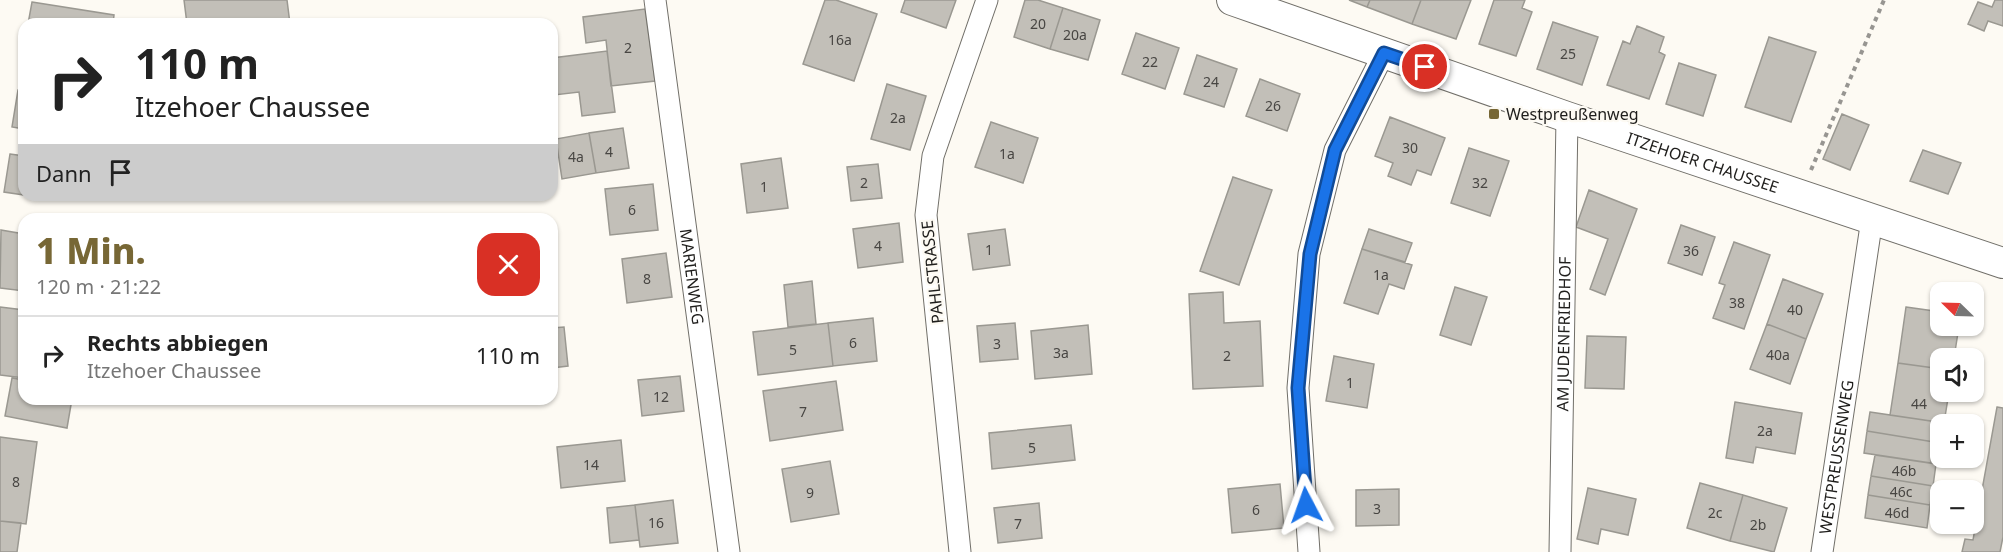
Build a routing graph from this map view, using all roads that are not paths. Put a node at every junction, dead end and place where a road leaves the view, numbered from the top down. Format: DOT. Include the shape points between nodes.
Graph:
graph roads {
  1 [pos="655,0"];
  2 [pos="987,0"];
  3 [pos="1232,0"];
  4 [pos="1384,53"];
  5 [pos="1568,117"];
  6 [pos="1872,219"];
  7 [pos="2003,264"];
  8 [pos="729,552"];
  9 [pos="960,552"];
  10 [pos="1309,552"];
  11 [pos="1560,552"];
  12 [pos="1822,552"];
  1 -- 8 [label="street, MARIENWEG"];
  2 -- 9 [label="street, PAHLSTRASSE" via="933,156 926,215"];
  3 -- 4 [label="street, ITZEHOER CHAUSSEE"];
  4 -- 5 [label="street, ITZEHOER CHAUSSEE"];
  4 -- 10 [label="street" via="1335,150 1310,254 1298,388"];
  5 -- 6 [label="street, ITZEHOER CHAUSSEE"];
  5 -- 11 [label="street, AM JUDENFRIEDHOF"];
  6 -- 7 [label="street, ITZEHOER CHAUSSEE"];
  6 -- 12 [label="street, WESTPREUSSENWEG"];
}
